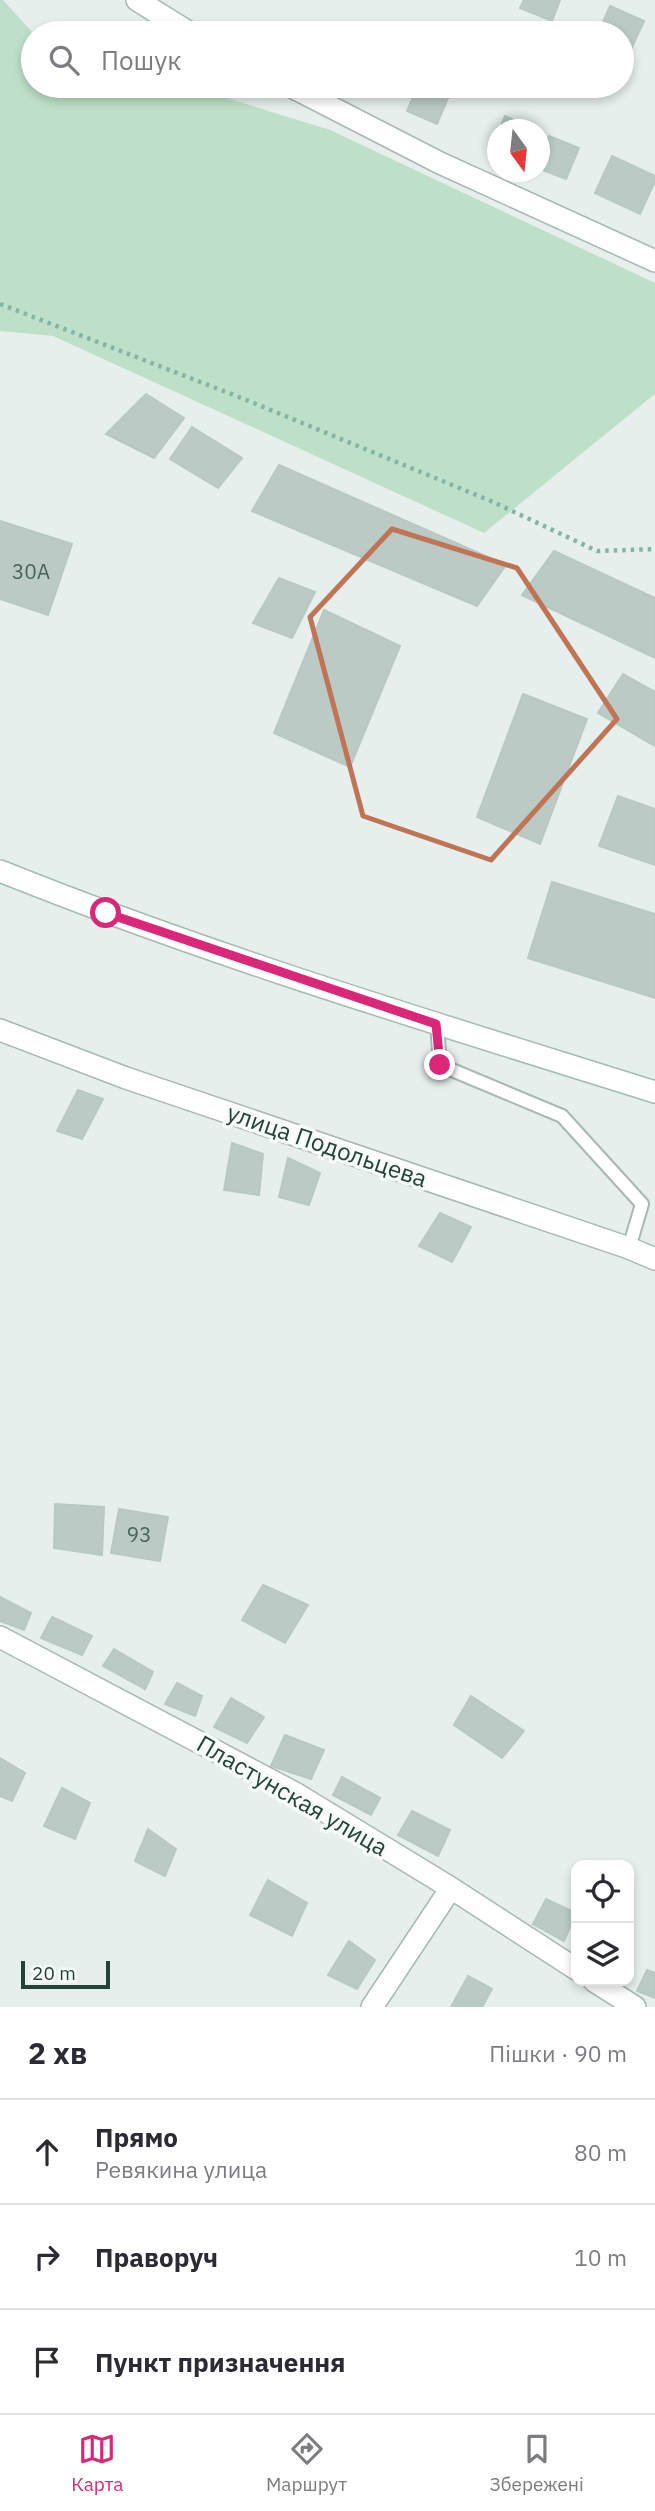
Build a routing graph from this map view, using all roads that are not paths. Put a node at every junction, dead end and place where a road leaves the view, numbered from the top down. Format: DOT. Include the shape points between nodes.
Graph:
graph roads {
  1 [pos="137,0"];
  2 [pos="171,21"];
  3 [pos="313,98"];
  4 [pos="655,261"];
  5 [pos="0,871"];
  6 [pos="436,1024"];
  7 [pos="0,1030"];
  8 [pos="655,1092"];
  9 [pos="629,1248"];
  10 [pos="655,1259"];
  11 [pos="0,1637"];
  12 [pos="451,1888"];
  13 [pos="571,1966"];
  14 [pos="602,1986"];
  15 [pos="372,2007"];
  16 [pos="635,2007"];
  1 -- 2 [label="street"];
  3 -- 4 [label="street" via="440,163"];
  5 -- 6 [label="street" via="106,913"];
  6 -- 8 [label="street"];
  6 -- 9 [label="lane" via="440,1065 562,1116 642,1204"];
  7 -- 9 [label="street, улица Подольцева" via="126,1078"];
  9 -- 10 [label="street, улица Подольцева"];
  11 -- 12 [label="street, Пластунская улица" via="295,1793"];
  12 -- 13 [label="street, Пластунская улица"];
  12 -- 15 [label="street"];
  14 -- 16 [label="street"];
}
